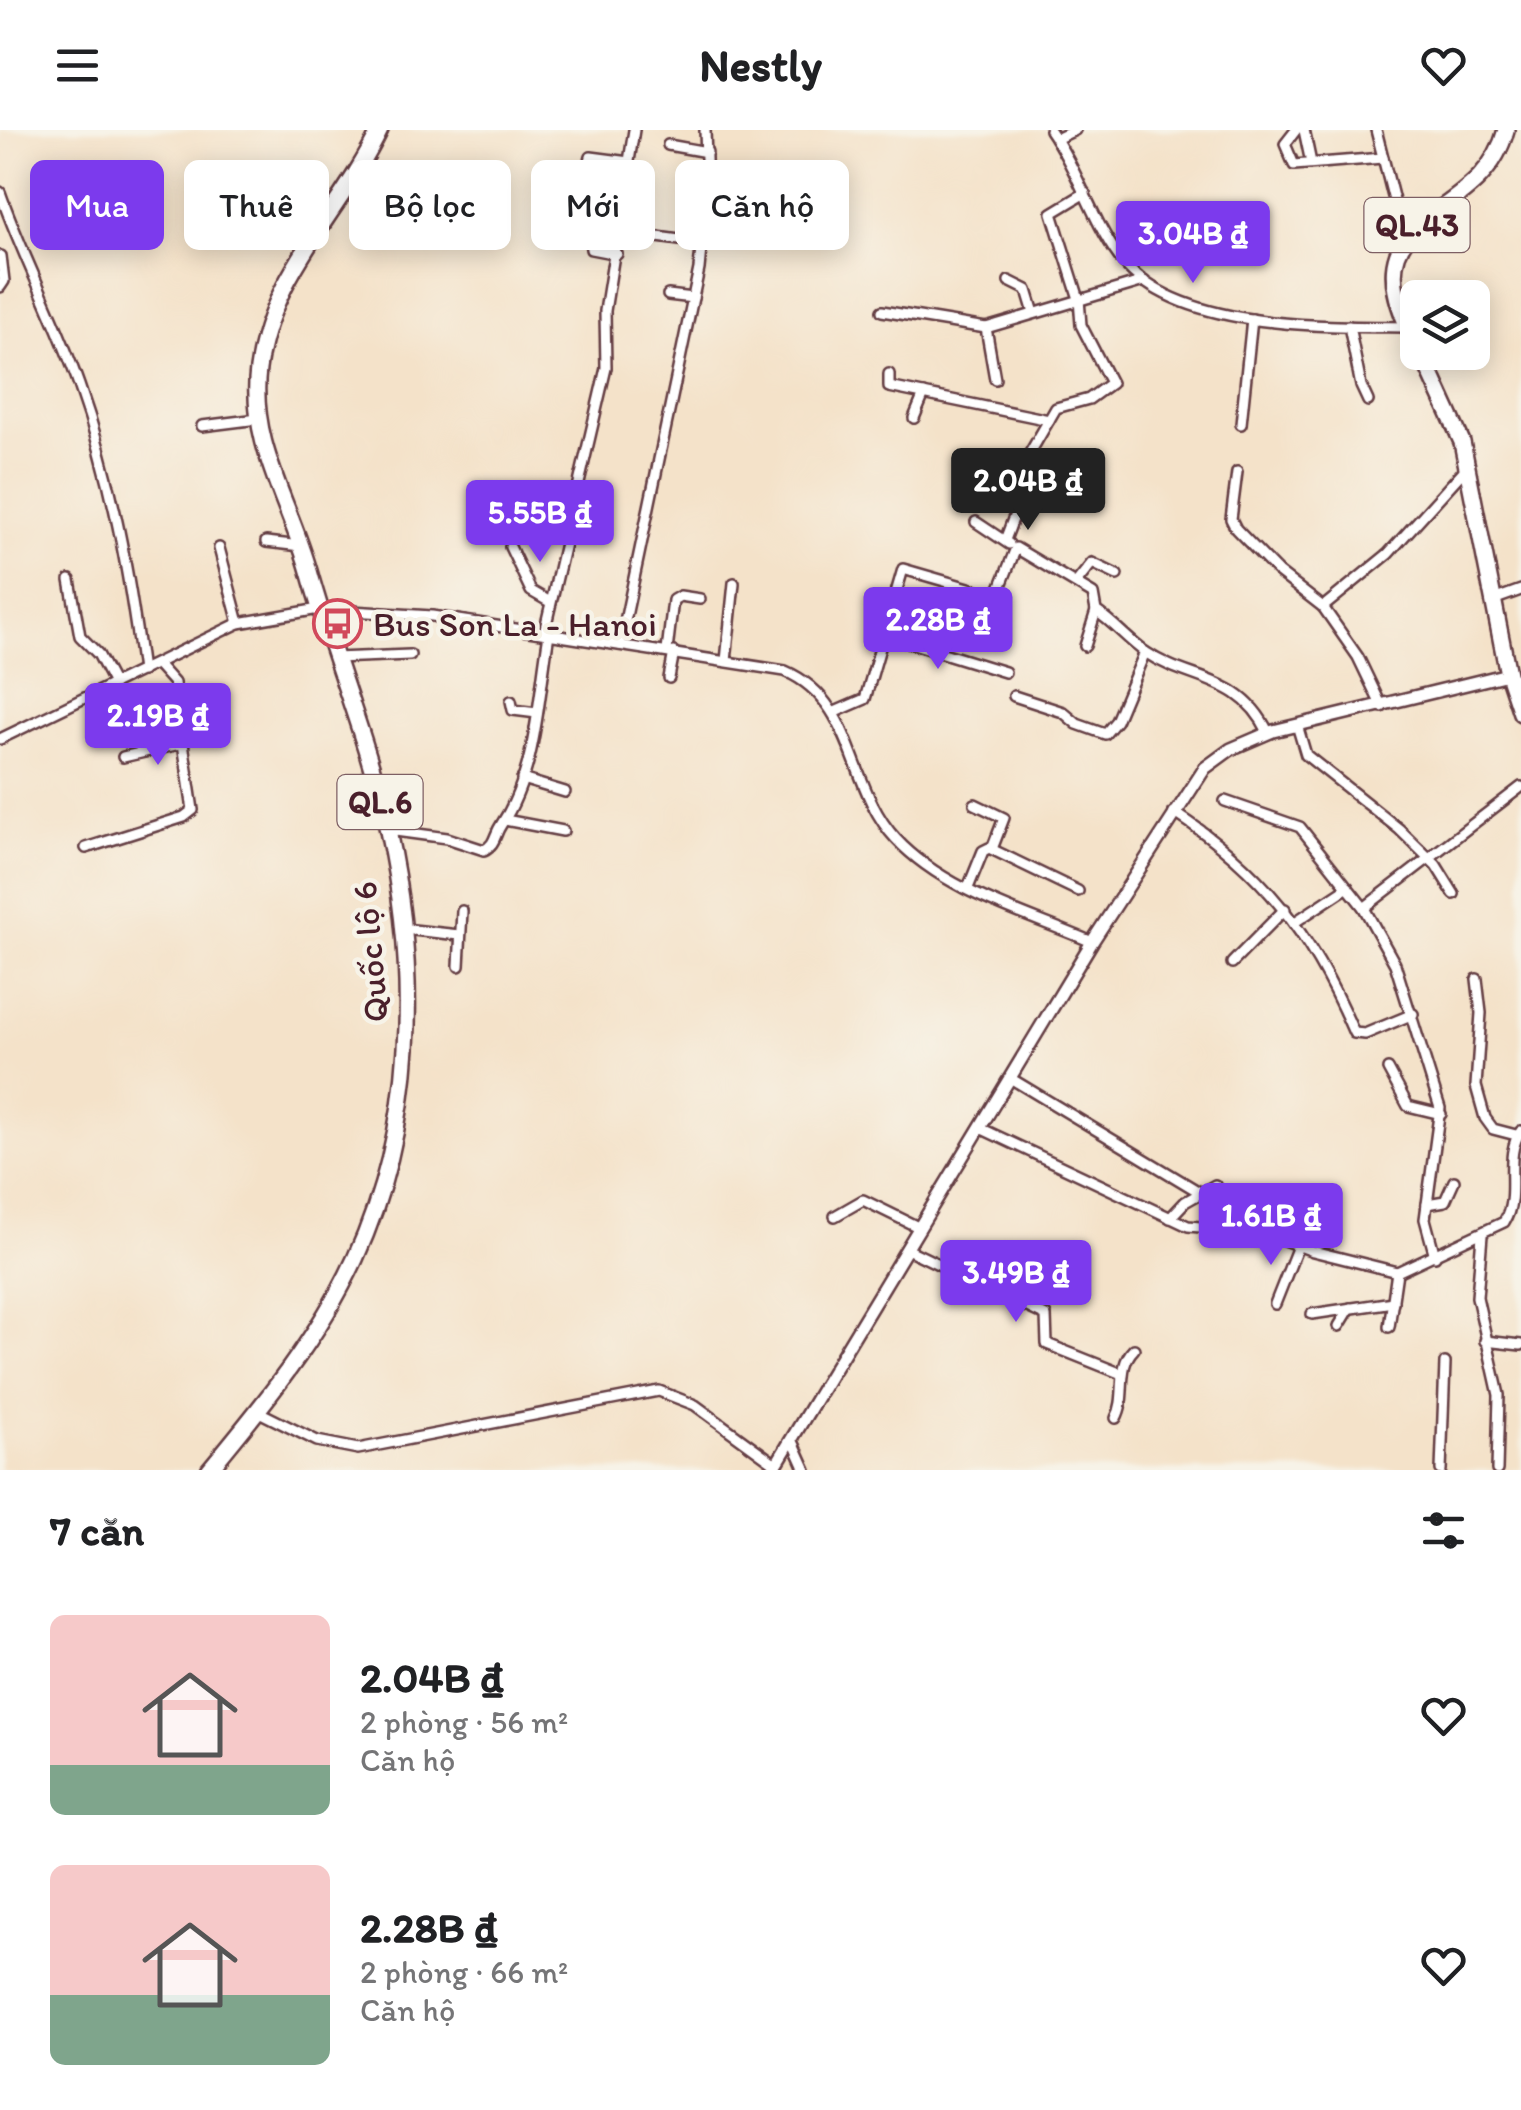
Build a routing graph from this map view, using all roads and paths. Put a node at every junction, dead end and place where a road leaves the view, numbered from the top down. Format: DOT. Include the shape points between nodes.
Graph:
graph roads {
  1 [pos="380,130"];
  2 [pos="634,130"];
  3 [pos="705,130"];
  4 [pos="1074,130"];
  5 [pos="1296,130"];
  6 [pos="1304,130"];
  7 [pos="1376,130"];
  8 [pos="1506,130"];
  9 [pos="1053,135"];
  10 [pos="668,145"];
  11 [pos="706,152"];
  12 [pos="1383,158"];
  13 [pos="590,160"];
  14 [pos="614,160"];
  15 [pos="629,160"];
  16 [pos="706,160"];
  17 [pos="1311,163"];
  18 [pos="0,192"];
  19 [pos="1085,193"];
  20 [pos="3,210"];
  21 [pos="331,210"];
  22 [pos="1404,240"];
  23 [pos="21,248"];
  24 [pos="592,250"];
  25 [pos="617,250"];
  26 [pos="701,250"];
  27 [pos="616,254"];
  28 [pos="1,256"];
  29 [pos="1129,268"];
  30 [pos="1010,281"];
  31 [pos="1144,281"];
  32 [pos="0,286"];
  33 [pos="1117,286"];
  34 [pos="668,295"];
  35 [pos="693,298"];
  36 [pos="1079,299"];
  37 [pos="1400,304"];
  38 [pos="882,311"];
  39 [pos="1034,313"];
  40 [pos="1252,319"];
  41 [pos="1349,326"];
  42 [pos="1400,327"];
  43 [pos="986,328"];
  44 [pos="1430,370"];
  45 [pos="889,374"];
  46 [pos="996,380"];
  47 [pos="924,394"];
  48 [pos="1368,401"];
  49 [pos="914,418"];
  50 [pos="258,419"];
  51 [pos="1049,420"];
  52 [pos="1241,424"];
  53 [pos="202,426"];
  54 [pos="1468,465"];
  55 [pos="1237,472"];
  56 [pos="978,493"];
  57 [pos="1018,506"];
  58 [pos="976,522"];
  59 [pos="534,524"];
  60 [pos="566,535"];
  61 [pos="1004,540"];
  62 [pos="266,542"];
  63 [pos="301,546"];
  64 [pos="510,547"];
  65 [pos="218,548"];
  66 [pos="1016,548"];
  67 [pos="1117,575"];
  68 [pos="70,580"];
  69 [pos="1076,582"];
  70 [pos="734,583"];
  71 [pos="1521,590"];
  72 [pos="700,599"];
  73 [pos="1493,600"];
  74 [pos="550,602"];
  75 [pos="1323,607"];
  76 [pos="318,609"];
  77 [pos="1096,612"];
  78 [pos="239,623"];
  79 [pos="547,634"];
  80 [pos="881,634"];
  81 [pos="620,645"];
  82 [pos="1085,646"];
  83 [pos="671,652"];
  84 [pos="1144,652"];
  85 [pos="410,656"];
  86 [pos="334,658"];
  87 [pos="726,660"];
  88 [pos="156,664"];
  89 [pos="142,671"];
  90 [pos="1005,672"];
  91 [pos="669,678"];
  92 [pos="114,684"];
  93 [pos="1514,684"];
  94 [pos="1014,696"];
  95 [pos="511,701"];
  96 [pos="1382,707"];
  97 [pos="835,712"];
  98 [pos="1521,713"];
  99 [pos="537,714"];
  100 [pos="1297,725"];
  101 [pos="1268,732"];
  102 [pos="0,739"];
  103 [pos="184,743"];
  104 [pos="123,757"];
  105 [pos="522,779"];
  106 [pos="1521,787"];
  107 [pos="565,792"];
  108 [pos="1225,801"];
  109 [pos="976,804"];
  110 [pos="1174,812"];
  111 [pos="505,820"];
  112 [pos="388,830"];
  113 [pos="564,831"];
  114 [pos="86,848"];
  115 [pos="992,849"];
  116 [pos="1430,858"];
  117 [pos="1348,887"];
  118 [pos="968,888"];
  119 [pos="1078,891"];
  120 [pos="1454,894"];
  121 [pos="1285,908"];
  122 [pos="1364,908"];
  123 [pos="462,911"];
  124 [pos="1295,922"];
  125 [pos="404,929"];
  126 [pos="460,936"];
  127 [pos="1092,942"];
  128 [pos="1232,963"];
  129 [pos="459,966"];
  130 [pos="1477,979"];
  131 [pos="1414,1014"];
  132 [pos="1388,1069"];
  133 [pos="1010,1078"];
  134 [pos="1441,1114"];
  135 [pos="980,1128"];
  136 [pos="1519,1133"];
  137 [pos="1454,1180"];
  138 [pos="1215,1185"];
  139 [pos="1201,1193"];
  140 [pos="1427,1204"];
  141 [pos="835,1216"];
  142 [pos="1170,1218"];
  143 [pos="920,1228"];
  144 [pos="1482,1235"];
  145 [pos="1298,1246"];
  146 [pos="906,1250"];
  147 [pos="1435,1256"];
  148 [pos="1397,1272"];
  149 [pos="1393,1302"];
  150 [pos="1276,1304"];
  151 [pos="1350,1308"];
  152 [pos="1312,1314"];
  153 [pos="1339,1326"];
  154 [pos="1389,1328"];
  155 [pos="1485,1341"];
  156 [pos="1521,1345"];
  157 [pos="1134,1349"];
  158 [pos="1445,1363"];
  159 [pos="1122,1374"];
  160 [pos="257,1412"];
  161 [pos="1116,1418"];
  162 [pos="792,1439"];
  163 [pos="775,1467"];
  164 [pos="209,1470"];
  165 [pos="806,1470"];
  166 [pos="1441,1470"];
  167 [pos="1497,1470"];
  1 -- 21 [label="main road, Quốc lộ 6 / QL.6"];
  2 -- 15 [label="street"];
  3 -- 11 [label="street"];
  4 -- 9 [label="street"];
  5 -- 17 [label="street" via="1286,142 1289,162"];
  6 -- 17 [label="street"];
  7 -- 12 [label="street"];
  8 -- 22 [label="main road, QL.43" via="1484,173"];
  9 -- 19 [label="street"];
  10 -- 11 [label="street"];
  11 -- 16 [label="street"];
  12 -- 17 [label="street"];
  12 -- 22 [label="street"];
  13 -- 14 [label="street"];
  18 -- 20 [label="street"];
  19 -- 29 [label="street"];
  19 -- 36 [label="street" via="1052,214"];
  20 -- 23 [label="street"];
  21 -- 50 [label="main road, Quốc lộ 6 / QL.6" via="274,304 258,369"];
  22 -- 37 [label="main road, QL.43" via="1394,284"];
  23 -- 28 [label="street"];
  23 -- 89 [label="street" via="62,339 99,448 125,554"];
  24 -- 27 [label="street"];
  25 -- 27 [label="street"];
  26 -- 35 [label="street"];
  27 -- 60 [label="street" via="605,311 606,368"];
  28 -- 32 [label="street"];
  29 -- 31 [label="street"];
  29 -- 33 [label="street"];
  30 -- 39 [label="street" via="1027,290"];
  31 -- 33 [label="street"];
  31 -- 40 [label="street" via="1210,313"];
  33 -- 36 [label="street"];
  34 -- 35 [label="street"];
  35 -- 81 [label="street"];
  36 -- 39 [label="street"];
  36 -- 51 [label="street" via="1082,325 1111,383 1089,399 1058,405"];
  38 -- 43 [label="street"];
  39 -- 43 [label="street"];
  40 -- 41 [label="street"];
  40 -- 52 [label="street"];
  41 -- 42 [label="street"];
  41 -- 48 [label="street"];
  43 -- 46 [label="street"];
  44 -- 54 [label="main road, QL.43"];
  45 -- 47 [label="street" via="890,388"];
  47 -- 49 [label="street"];
  47 -- 51 [label="street"];
  50 -- 53 [label="street"];
  50 -- 63 [label="main road, Quốc lộ 6 / QL.6" via="263,452"];
  51 -- 57 [label="street" via="1020,470"];
  54 -- 73 [label="main road, QL.43"];
  54 -- 75 [label="street" via="1388,554"];
  55 -- 75 [label="street" via="1231,519 1236,529"];
  56 -- 57 [label="street"];
  57 -- 61 [label="street"];
  58 -- 61 [label="street"];
  59 -- 60 [label="street"];
  60 -- 74 [label="street"];
  61 -- 66 [label="street"];
  62 -- 63 [label="street"];
  63 -- 76 [label="main road, Quốc lộ 6 / QL.6"];
  64 -- 74 [label="street" via="529,588"];
  65 -- 78 [label="street"];
  66 -- 69 [label="street"];
  66 -- 80 [label="street" via="993,595 903,570"];
  67 -- 69 [label="street" via="1092,563"];
  68 -- 92 [label="street" via="80,636"];
  69 -- 77 [label="street" via="1093,594"];
  70 -- 87 [label="street"];
  71 -- 73 [label="street"];
  72 -- 83 [label="street" via="673,600"];
  73 -- 93 [label="main road, QL.43"];
  74 -- 79 [label="street"];
  75 -- 96 [label="street"];
  76 -- 78 [label="street"];
  76 -- 79 [label="street" via="432,616"];
  76 -- 86 [label="main road, Quốc lộ 6 / QL.6"];
  77 -- 82 [label="street"];
  77 -- 84 [label="street"];
  78 -- 88 [label="street"];
  79 -- 81 [label="street"];
  79 -- 99 [label="street"];
  80 -- 90 [label="street"];
  80 -- 97 [label="street" via="866,699"];
  81 -- 83 [label="street"];
  83 -- 87 [label="street"];
  83 -- 91 [label="street"];
  84 -- 94 [label="street" via="1105,734"];
  84 -- 101 [label="street" via="1219,682 1255,710"];
  85 -- 86 [label="street"];
  86 -- 112 [label="main road, Quốc lộ 6 / QL.6"];
  87 -- 97 [label="street" via="798,676"];
  88 -- 89 [label="street"];
  88 -- 103 [label="street" via="172,678"];
  89 -- 92 [label="street"];
  92 -- 102 [label="street"];
  93 -- 96 [label="street"];
  93 -- 98 [label="main road, QL.43"];
  95 -- 99 [label="street" via="513,710"];
  96 -- 100 [label="street"];
  97 -- 118 [label="street" via="885,828 916,858"];
  99 -- 105 [label="street"];
  100 -- 101 [label="street"];
  100 -- 116 [label="street" via="1313,763"];
  101 -- 110 [label="street" via="1217,758"];
  103 -- 104 [label="street"];
  103 -- 114 [label="street" via="195,801 191,812"];
  105 -- 107 [label="street"];
  105 -- 111 [label="street"];
  106 -- 116 [label="street"];
  108 -- 117 [label="street" via="1300,827"];
  109 -- 115 [label="street" via="1004,818"];
  110 -- 121 [label="street" via="1245,864"];
  110 -- 127 [label="street"];
  111 -- 112 [label="street" via="484,850"];
  111 -- 113 [label="street"];
  112 -- 125 [label="main road, Quốc lộ 6 / QL.6"];
  115 -- 118 [label="street" via="983,851"];
  115 -- 119 [label="street"];
  116 -- 120 [label="street"];
  116 -- 122 [label="street"];
  117 -- 122 [label="street"];
  117 -- 124 [label="street"];
  118 -- 127 [label="street"];
  121 -- 124 [label="street"];
  121 -- 128 [label="street"];
  122 -- 131 [label="street"];
  123 -- 126 [label="street"];
  124 -- 131 [label="street" via="1354,1032 1365,1034"];
  125 -- 126 [label="street"];
  125 -- 160 [label="main road, Quốc lộ 6 / QL.6" via="408,1012 402,1091 379,1194 337,1293"];
  126 -- 129 [label="street"];
  127 -- 133 [label="street"];
  130 -- 136 [label="street" via="1478,1098 1493,1129"];
  131 -- 134 [label="street"];
  132 -- 134 [label="street" via="1408,1106"];
  133 -- 135 [label="street"];
  133 -- 139 [label="street"];
  134 -- 140 [label="street"];
  135 -- 142 [label="street"];
  135 -- 143 [label="street"];
  136 -- 144 [label="street" via="1513,1209"];
  137 -- 140 [label="street" via="1445,1200"];
  138 -- 139 [label="street"];
  139 -- 142 [label="street"];
  140 -- 147 [label="street" via="1424,1230"];
  141 -- 143 [label="street" via="863,1200"];
  142 -- 145 [label="street" via="1198,1230 1262,1232"];
  143 -- 146 [label="street"];
  144 -- 147 [label="street"];
  144 -- 155 [label="street" via="1478,1297"];
  145 -- 148 [label="street"];
  145 -- 150 [label="street"];
  146 -- 159 [label="street" via="1046,1316 1047,1344"];
  146 -- 162 [label="street"];
  147 -- 148 [label="street"];
  148 -- 149 [label="street"];
  149 -- 151 [label="street"];
  149 -- 154 [label="street"];
  151 -- 152 [label="street"];
  151 -- 153 [label="street"];
  155 -- 156 [label="street"];
  155 -- 167 [label="street" via="1500,1414"];
  157 -- 159 [label="street"];
  158 -- 166 [label="street"];
  159 -- 161 [label="street"];
  160 -- 163 [label="street" via="317,1441 358,1448 659,1391 694,1405"];
  160 -- 164 [label="main road, Quốc lộ 6 / QL.6"];
  162 -- 163 [label="street"];
  162 -- 165 [label="street"];
}
